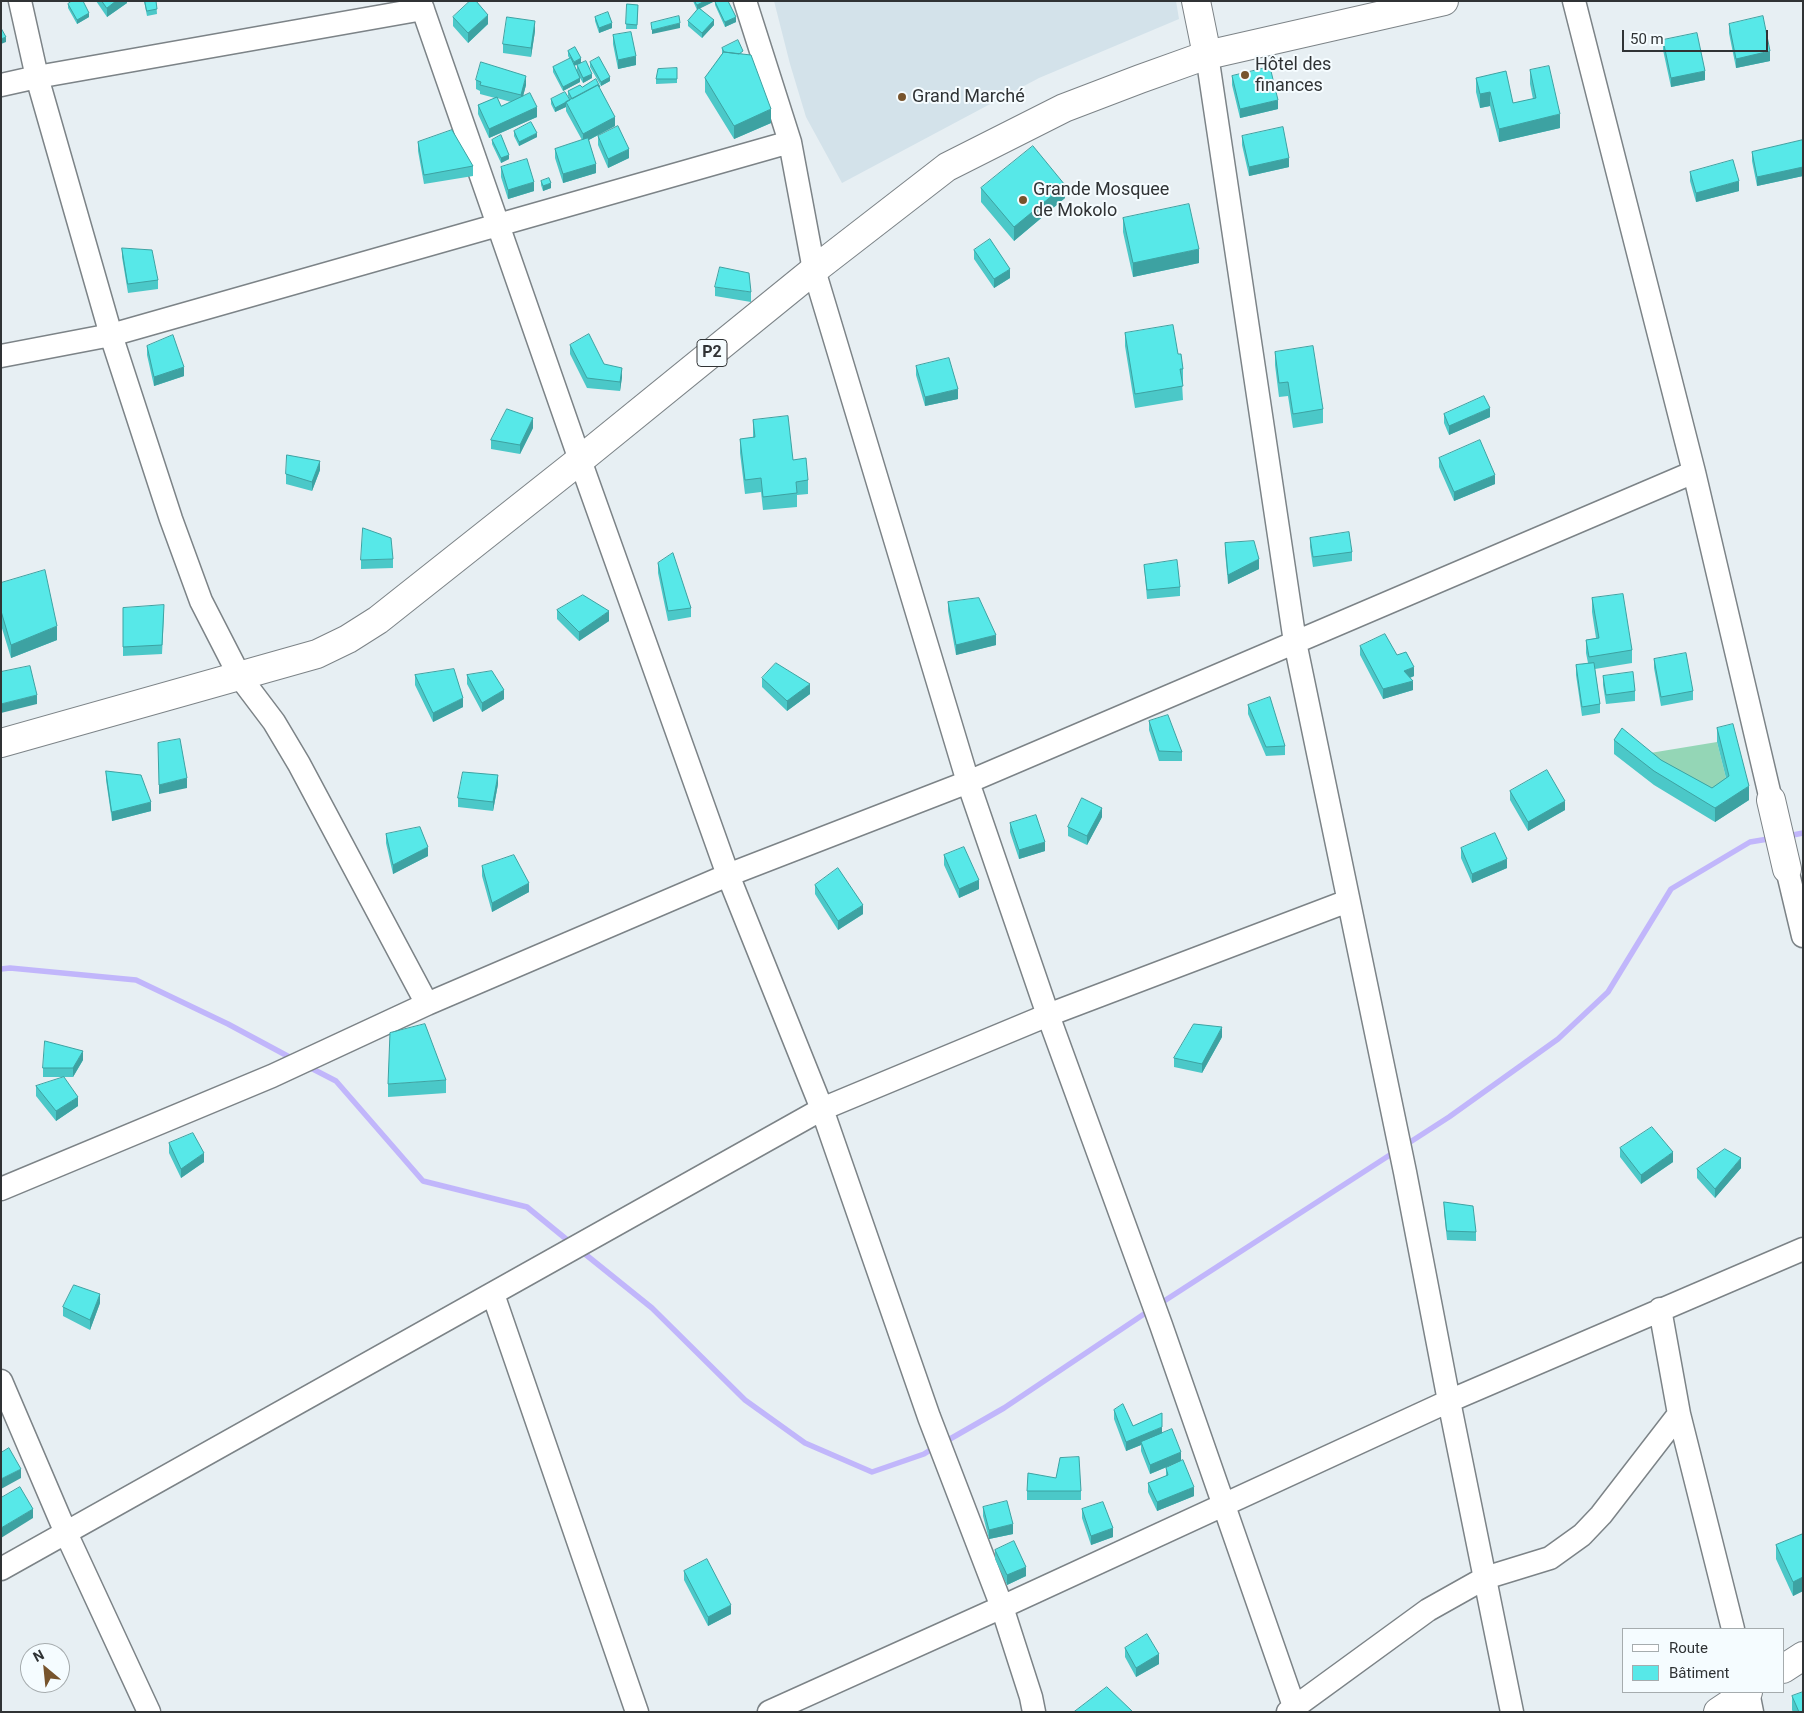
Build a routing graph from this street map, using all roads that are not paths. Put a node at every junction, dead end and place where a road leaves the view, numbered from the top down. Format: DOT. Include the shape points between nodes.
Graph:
graph roads {
  1 [pos="20,1"];
  2 [pos="744,1"];
  3 [pos="1196,1"];
  4 [pos="1444,1"];
  5 [pos="1574,1"];
  6 [pos="422,5"];
  7 [pos="1207,55"];
  8 [pos="37,77"];
  9 [pos="1,85"];
  10 [pos="790,142"];
  11 [pos="498,224"];
  12 [pos="814,270"];
  13 [pos="111,335"];
  14 [pos="1,356"];
  15 [pos="580,460"];
  16 [pos="1694,472"];
  17 [pos="1295,642"];
  18 [pos="240,677"];
  19 [pos="1,743"];
  20 [pos="968,782"];
  21 [pos="1771,800"];
  22 [pos="1787,869"];
  23 [pos="728,875"];
  24 [pos="1348,901"];
  25 [pos="1803,936"];
  26 [pos="427,1004"];
  27 [pos="1048,1015"];
  28 [pos="822,1109"];
  29 [pos="1,1189"];
  30 [pos="1803,1249"];
  31 [pos="493,1294"];
  32 [pos="1660,1309"];
  33 [pos="1,1381"];
  34 [pos="1449,1401"];
  35 [pos="1680,1414"];
  36 [pos="1224,1505"];
  37 [pos="66,1533"];
  38 [pos="1,1569"];
  39 [pos="1485,1578"];
  40 [pos="1002,1608"];
  41 [pos="1733,1628"];
  42 [pos="1803,1656"];
  43 [pos="1784,1668"];
  44 [pos="1746,1693"];
  45 [pos="1748,1693"];
  46 [pos="1293,1710"];
  47 [pos="149,1712"];
  48 [pos="637,1712"];
  49 [pos="769,1712"];
  50 [pos="1034,1712"];
  51 [pos="1512,1712"];
  52 [pos="1718,1712"];
  53 [pos="1752,1712"];
  1 -- 8 [label="street"];
  2 -- 10 [label="street"];
  3 -- 7 [label="main road"];
  4 -- 7 [label="main road, P2"];
  5 -- 16 [label="street"];
  6 -- 8 [label="street"];
  6 -- 11 [label="street"];
  7 -- 12 [label="main road, P2" via="1064,108 947,167"];
  7 -- 17 [label="street"];
  8 -- 9 [label="street"];
  8 -- 13 [label="street"];
  10 -- 11 [label="street"];
  10 -- 12 [label="street"];
  11 -- 13 [label="street"];
  11 -- 15 [label="street"];
  12 -- 15 [label="main road, P2"];
  12 -- 20 [label="street"];
  13 -- 14 [label="street"];
  13 -- 18 [label="street" via="184,556 202,601"];
  15 -- 18 [label="main road, P2" via="378,620 317,654"];
  15 -- 23 [label="street"];
  16 -- 17 [label="street"];
  16 -- 21 [label="street"];
  17 -- 20 [label="street"];
  17 -- 24 [label="street"];
  18 -- 19 [label="main road, P2"];
  18 -- 26 [label="street" via="274,722 299,764"];
  20 -- 23 [label="street"];
  20 -- 27 [label="street"];
  21 -- 22 [label="main road"];
  22 -- 25 [label="street"];
  23 -- 26 [label="street"];
  23 -- 28 [label="street"];
  24 -- 27 [label="street"];
  24 -- 34 [label="street" via="1399,1139"];
  26 -- 29 [label="street" via="272,1076"];
  27 -- 28 [label="street"];
  27 -- 36 [label="street"];
  28 -- 31 [label="street"];
  28 -- 40 [label="street" via="946,1466"];
  30 -- 32 [label="street"];
  31 -- 37 [label="street"];
  31 -- 48 [label="street"];
  32 -- 34 [label="street"];
  32 -- 35 [label="street"];
  33 -- 37 [label="street"];
  34 -- 36 [label="street"];
  34 -- 39 [label="street"];
  35 -- 39 [label="street" via="1582,1535 1550,1558"];
  35 -- 41 [label="street"];
  36 -- 40 [label="street"];
  36 -- 46 [label="street"];
  37 -- 38 [label="street"];
  37 -- 47 [label="street"];
  39 -- 46 [label="street" via="1428,1610"];
  39 -- 51 [label="street"];
  40 -- 49 [label="street"];
  40 -- 50 [label="street"];
  42 -- 43 [label="main road"];
  44 -- 52 [label="main road"];
  45 -- 53 [label="street"];
}
